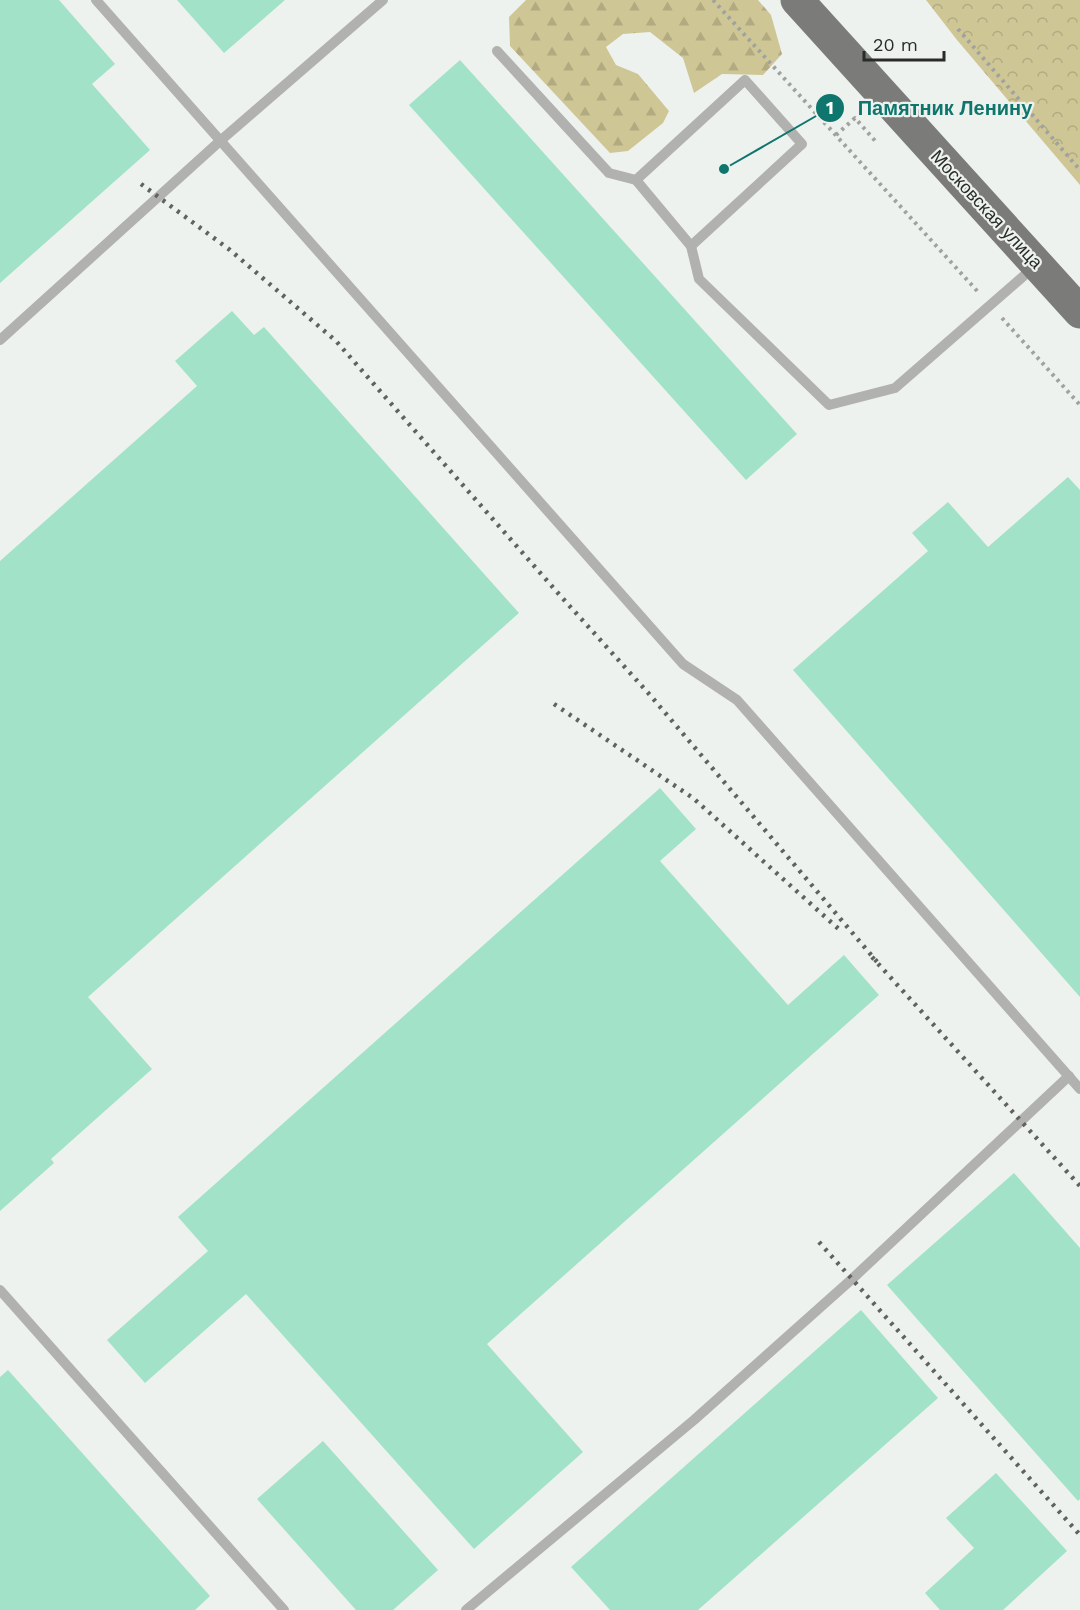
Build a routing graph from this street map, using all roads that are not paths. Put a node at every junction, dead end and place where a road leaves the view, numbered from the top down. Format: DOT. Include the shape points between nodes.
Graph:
graph roads {
  1 [pos="96,0"];
  2 [pos="383,0"];
  3 [pos="797,0"];
  4 [pos="497,51"];
  5 [pos="220,141"];
  6 [pos="636,180"];
  7 [pos="691,246"];
  8 [pos="1038,264"];
  9 [pos="1080,312"];
  10 [pos="0,340"];
  11 [pos="1069,1076"];
  12 [pos="1080,1089"];
  13 [pos="0,1290"];
  14 [pos="284,1610"];
  15 [pos="466,1610"];
  1 -- 5 [label="lane"];
  2 -- 5 [label="lane"];
  3 -- 8 [label="main road, Московская улица"];
  4 -- 6 [label="lane" via="609,173"];
  5 -- 10 [label="lane"];
  5 -- 11 [label="lane" via="682,664 737,700"];
  6 -- 7 [label="lane"];
  6 -- 7 [label="lane" via="745,80 802,144"];
  7 -- 8 [label="lane" via="699,279 829,405 895,388"];
  8 -- 9 [label="main road, Московская улица"];
  11 -- 12 [label="lane"];
  11 -- 15 [label="lane" via="694,1420"];
  13 -- 14 [label="lane"];
}
